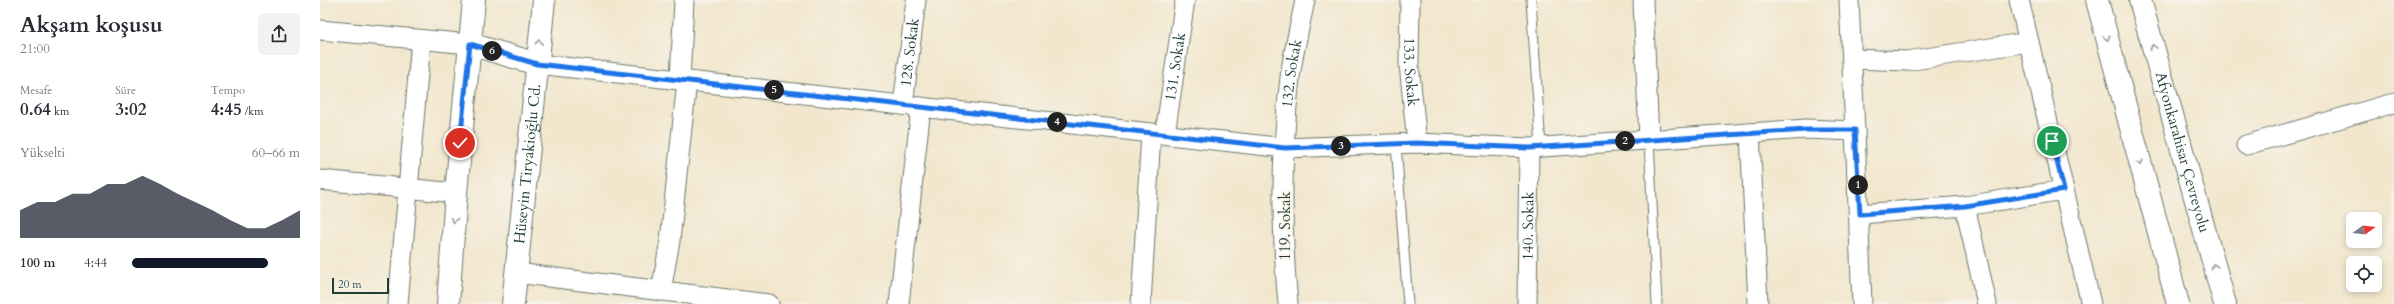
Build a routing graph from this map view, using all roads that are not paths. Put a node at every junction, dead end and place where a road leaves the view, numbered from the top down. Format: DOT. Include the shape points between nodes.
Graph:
graph roads {
  1 [pos="474,0"];
  2 [pos="544,0"];
  3 [pos="684,0"];
  4 [pos="916,0"];
  5 [pos="1186,0"];
  6 [pos="1305,0"];
  7 [pos="1410,0"];
  8 [pos="1531,0"];
  9 [pos="1643,0"];
  10 [pos="1849,0"];
  11 [pos="2019,0"];
  12 [pos="2097,0"];
  13 [pos="2140,0"];
  14 [pos="320,30"];
  15 [pos="421,40"];
  16 [pos="2029,42"];
  17 [pos="470,44"];
  18 [pos="1853,59"];
  19 [pos="537,64"];
  20 [pos="684,80"];
  21 [pos="2394,103"];
  22 [pos="903,105"];
  23 [pos="922,107"];
  24 [pos="1855,130"];
  25 [pos="1158,133"];
  26 [pos="1750,133"];
  27 [pos="1649,140"];
  28 [pos="1417,143"];
  29 [pos="1396,144"];
  30 [pos="2246,145"];
  31 [pos="1535,147"];
  32 [pos="1285,148"];
  33 [pos="320,180"];
  34 [pos="408,189"];
  35 [pos="2064,190"];
  36 [pos="456,193"];
  37 [pos="1965,206"];
  38 [pos="1860,214"];
  39 [pos="516,273"];
  40 [pos="654,295"];
  41 [pos="732,302"];
  42 [pos="398,304"];
  43 [pos="448,304"];
  44 [pos="513,304"];
  45 [pos="769,304"];
  46 [pos="899,304"];
  47 [pos="1141,304"];
  48 [pos="1288,304"];
  49 [pos="1408,304"];
  50 [pos="1527,304"];
  51 [pos="1657,304"];
  52 [pos="1758,304"];
  53 [pos="1862,304"];
  54 [pos="1987,304"];
  55 [pos="2091,304"];
  56 [pos="2178,304"];
  57 [pos="2225,304"];
  1 -- 17 [label="main road"];
  19 -- 2 [label="main road, Hüseyin Tiryakioğlu Cd., one-way"];
  3 -- 20 [label="street"];
  4 -- 22 [label="street, 128. Sokak"];
  5 -- 25 [label="street, 131. Sokak"];
  6 -- 32 [label="street, 132. Sokak" via="1290,78"];
  7 -- 28 [label="street, 133. Sokak" via="1409,64"];
  8 -- 31 [label="lane"];
  9 -- 27 [label="street"];
  10 -- 18 [label="street"];
  11 -- 16 [label="street"];
  12 -- 56 [label="main road, one-way"];
  57 -- 13 [label="main road, Afyonkarahisar Çevreyolu, one-way"];
  14 -- 15 [label="street"];
  15 -- 17 [label="street"];
  15 -- 34 [label="street"];
  16 -- 18 [label="street" via="1907,61"];
  16 -- 35 [label="street"];
  17 -- 19 [label="main road"];
  17 -- 36 [label="main road"];
  18 -- 24 [label="street"];
  19 -- 20 [label="street"];
  19 -- 39 [label="main road, Hüseyin Tiryakioğlu Cd."];
  20 -- 22 [label="street"];
  20 -- 40 [label="street" via="670,241"];
  21 -- 30 [label="street"];
  22 -- 23 [label="street"];
  23 -- 25 [label="street"];
  23 -- 46 [label="street"];
  24 -- 26 [label="street"];
  24 -- 38 [label="street"];
  25 -- 32 [label="street"];
  25 -- 47 [label="street, 131. Sokak"];
  26 -- 27 [label="street"];
  26 -- 52 [label="street"];
  27 -- 31 [label="street"];
  27 -- 51 [label="lane"];
  28 -- 29 [label="street"];
  28 -- 31 [label="street"];
  29 -- 32 [label="street"];
  29 -- 49 [label="lane"];
  31 -- 50 [label="street, 140. Sokak"];
  32 -- 48 [label="street, 119. Sokak" via="1284,258"];
  33 -- 34 [label="street"];
  34 -- 36 [label="street"];
  34 -- 42 [label="street"];
  35 -- 37 [label="street"];
  35 -- 55 [label="street"];
  36 -- 43 [label="main road, one-way"];
  37 -- 38 [label="street"];
  37 -- 54 [label="street"];
  38 -- 53 [label="street"];
  39 -- 40 [label="street"];
  39 -- 44 [label="main road, Hüseyin Tiryakioğlu Cd."];
  40 -- 41 [label="street"];
  41 -- 45 [label="street"];
}
